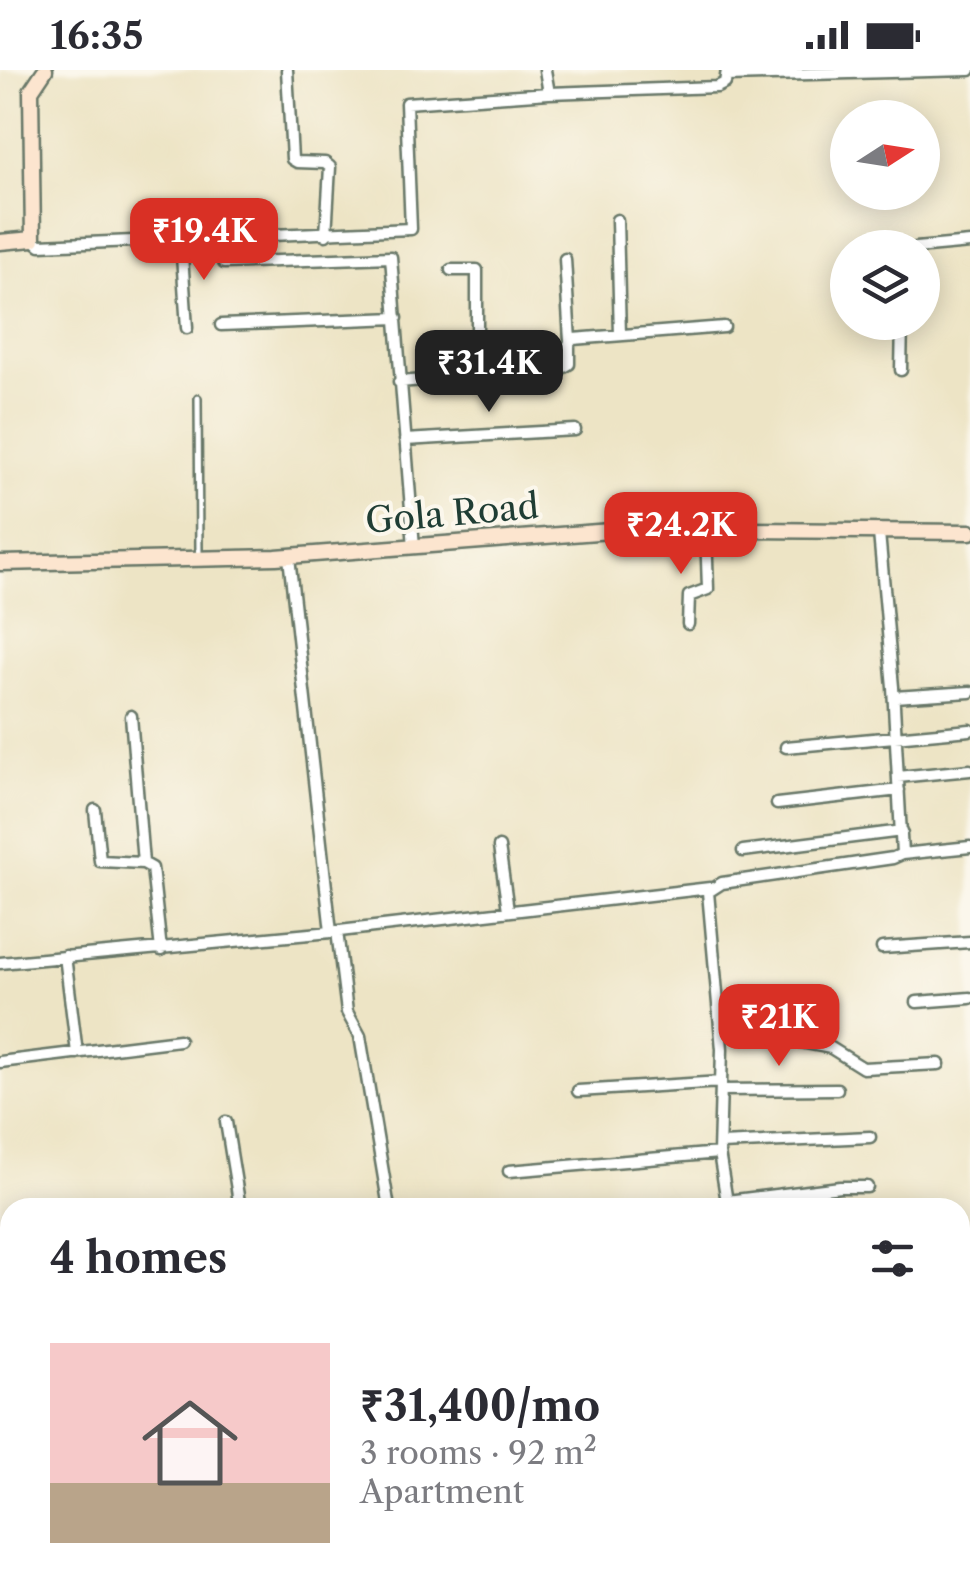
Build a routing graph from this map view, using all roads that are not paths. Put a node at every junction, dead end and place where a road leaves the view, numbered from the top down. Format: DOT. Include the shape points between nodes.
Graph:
graph roads {
  1 [pos="30,70"];
  2 [pos="45,70"];
  3 [pos="287,70"];
  4 [pos="545,70"];
  5 [pos="970,70"];
  6 [pos="727,73"];
  7 [pos="31,91"];
  8 [pos="549,93"];
  9 [pos="618,220"];
  10 [pos="326,235"];
  11 [pos="33,238"];
  12 [pos="181,241"];
  13 [pos="0,242"];
  14 [pos="970,243"];
  15 [pos="940,246"];
  16 [pos="565,259"];
  17 [pos="224,263"];
  18 [pos="451,270"];
  19 [pos="398,318"];
  20 [pos="221,324"];
  21 [pos="724,327"];
  22 [pos="187,328"];
  23 [pos="620,336"];
  24 [pos="902,340"];
  25 [pos="570,341"];
  26 [pos="901,370"];
  27 [pos="477,376"];
  28 [pos="399,382"];
  29 [pos="198,398"];
  30 [pos="575,430"];
  31 [pos="404,440"];
  32 [pos="706,531"];
  33 [pos="970,532"];
  34 [pos="879,533"];
  35 [pos="414,547"];
  36 [pos="289,556"];
  37 [pos="199,560"];
  38 [pos="0,563"];
  39 [pos="688,624"];
  40 [pos="970,692"];
  41 [pos="894,696"];
  42 [pos="131,716"];
  43 [pos="970,730"];
  44 [pos="896,735"];
  45 [pos="786,747"];
  46 [pos="970,770"];
  47 [pos="898,777"];
  48 [pos="898,790"];
  49 [pos="776,804"];
  50 [pos="95,810"];
  51 [pos="902,831"];
  52 [pos="500,847"];
  53 [pos="970,847"];
  54 [pos="743,851"];
  55 [pos="902,854"];
  56 [pos="144,863"];
  57 [pos="710,888"];
  58 [pos="508,910"];
  59 [pos="334,932"];
  60 [pos="970,942"];
  61 [pos="882,948"];
  62 [pos="161,950"];
  63 [pos="65,956"];
  64 [pos="0,963"];
  65 [pos="970,998"];
  66 [pos="917,1002"];
  67 [pos="721,1033"];
  68 [pos="178,1040"];
  69 [pos="76,1054"];
  70 [pos="0,1062"];
  71 [pos="939,1064"];
  72 [pos="721,1086"];
  73 [pos="837,1088"];
  74 [pos="578,1091"];
  75 [pos="226,1122"];
  76 [pos="870,1137"];
  77 [pos="720,1148"];
  78 [pos="509,1170"];
  79 [pos="866,1187"];
  80 [pos="238,1198"];
  81 [pos="388,1198"];
  82 [pos="726,1198"];
  83 [pos="765,1198"];
  1 -- 7 [label="street"];
  2 -- 7 [label="street"];
  3 -- 10 [label="street" via="292,159 330,167"];
  4 -- 8 [label="street"];
  5 -- 6 [label="street"];
  6 -- 8 [label="street" via="716,88"];
  7 -- 11 [label="street"];
  8 -- 10 [label="street" via="406,103 411,229"];
  9 -- 23 [label="street"];
  10 -- 12 [label="street"];
  11 -- 12 [label="street" via="40,245"];
  11 -- 13 [label="street"];
  12 -- 22 [label="street"];
  14 -- 15 [label="street"];
  16 -- 25 [label="street"];
  17 -- 19 [label="street" via="391,256"];
  18 -- 27 [label="street" via="477,270"];
  19 -- 20 [label="street"];
  19 -- 28 [label="street"];
  21 -- 23 [label="street"];
  23 -- 25 [label="street"];
  24 -- 26 [label="street"];
  25 -- 27 [label="street" via="563,368"];
  27 -- 28 [label="street"];
  28 -- 31 [label="street"];
  29 -- 37 [label="lane"];
  30 -- 31 [label="street"];
  31 -- 35 [label="street"];
  32 -- 34 [label="street, Gola Road"];
  32 -- 35 [label="street, Gola Road" via="636,529"];
  32 -- 39 [label="street" via="708,590 689,596"];
  33 -- 34 [label="street, Gola Road"];
  34 -- 41 [label="street"];
  35 -- 36 [label="street, Gola Road"];
  36 -- 37 [label="street, Gola Road"];
  36 -- 59 [label="street"];
  37 -- 38 [label="street, Gola Road"];
  40 -- 41 [label="street"];
  41 -- 44 [label="street"];
  42 -- 56 [label="street"];
  43 -- 44 [label="street"];
  44 -- 45 [label="street"];
  44 -- 47 [label="street"];
  46 -- 47 [label="street"];
  47 -- 48 [label="street"];
  48 -- 49 [label="street"];
  48 -- 51 [label="street"];
  50 -- 56 [label="street" via="100,861"];
  51 -- 54 [label="street"];
  51 -- 55 [label="street"];
  52 -- 58 [label="street"];
  53 -- 55 [label="street"];
  55 -- 57 [label="street"];
  56 -- 62 [label="street" via="153,871"];
  57 -- 58 [label="street"];
  57 -- 67 [label="street"];
  58 -- 59 [label="street"];
  59 -- 62 [label="street"];
  59 -- 81 [label="street"];
  60 -- 61 [label="street"];
  62 -- 63 [label="street"];
  63 -- 64 [label="street"];
  63 -- 69 [label="street"];
  65 -- 66 [label="street"];
  67 -- 71 [label="street" via="831,1048 863,1068"];
  67 -- 72 [label="street"];
  68 -- 69 [label="street"];
  69 -- 70 [label="street"];
  72 -- 73 [label="street"];
  72 -- 74 [label="street"];
  72 -- 77 [label="street"];
  75 -- 80 [label="street"];
  76 -- 77 [label="street"];
  77 -- 78 [label="street"];
  77 -- 82 [label="street"];
  79 -- 83 [label="street"];
}
